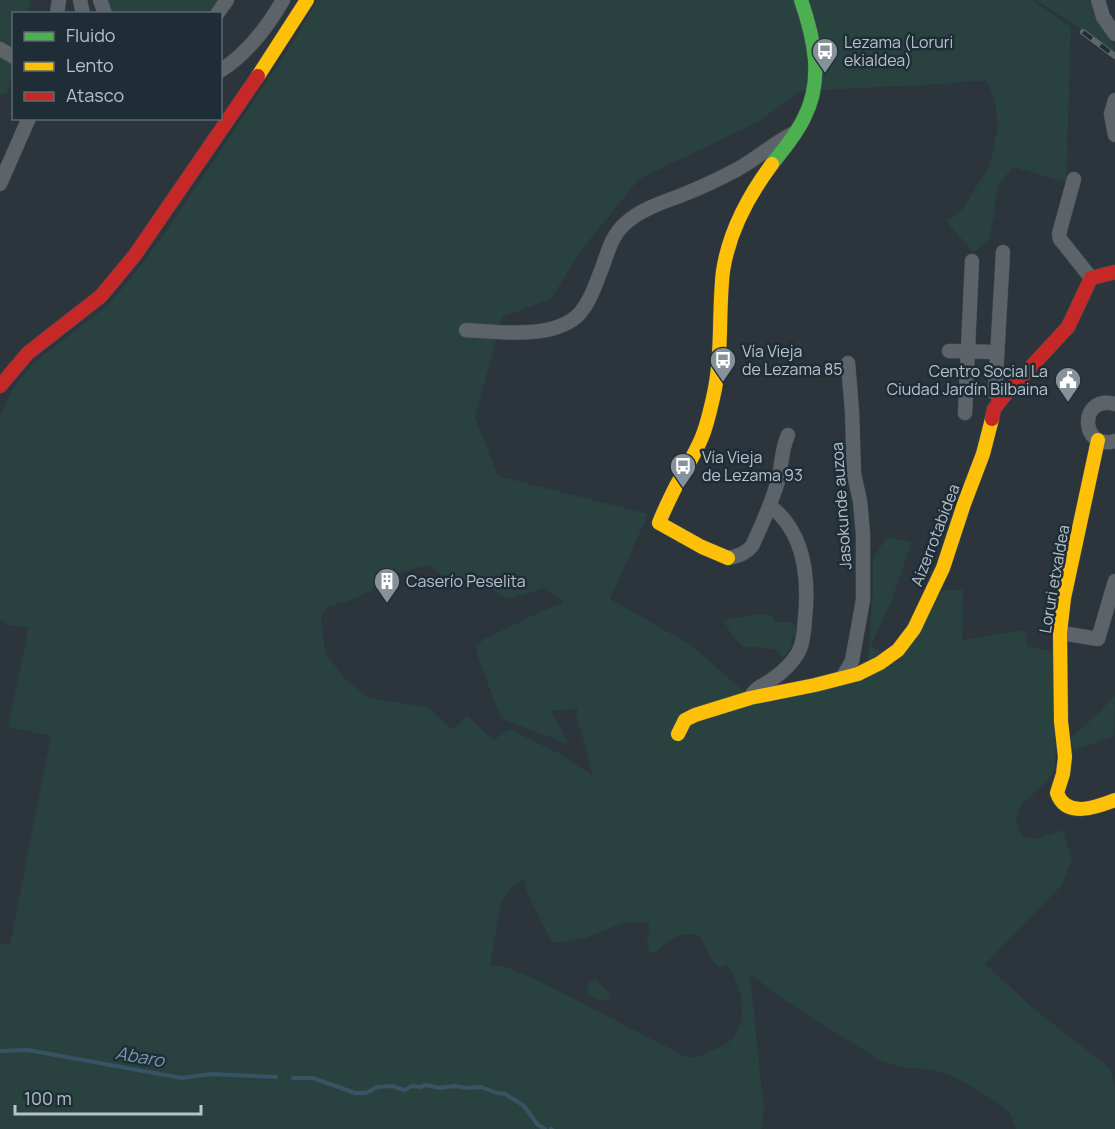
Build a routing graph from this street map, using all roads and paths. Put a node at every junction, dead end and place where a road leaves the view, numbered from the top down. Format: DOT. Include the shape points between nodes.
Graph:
graph roads {
  1 [pos="283,0"];
  2 [pos="307,0"];
  3 [pos="801,0"];
  4 [pos="1098,0"];
  5 [pos="1106,0"];
  6 [pos="1115,21"];
  7 [pos="1115,34"];
  8 [pos="222,70"];
  9 [pos="1115,100"];
  10 [pos="28,120"];
  11 [pos="796,132"];
  12 [pos="1115,135"];
  13 [pos="1074,179"];
  14 [pos="0,184"];
  15 [pos="1003,252"];
  16 [pos="972,261"];
  17 [pos="1115,272"];
  18 [pos="1091,278"];
  19 [pos="466,330"];
  20 [pos="949,351"];
  21 [pos="967,351"];
  22 [pos="997,352"];
  23 [pos="848,363"];
  24 [pos="0,386"];
  25 [pos="1004,396"];
  26 [pos="1115,404"];
  27 [pos="965,413"];
  28 [pos="788,435"];
  29 [pos="1098,440"];
  30 [pos="1115,441"];
  31 [pos="770,506"];
  32 [pos="1115,581"];
  33 [pos="1068,634"];
  34 [pos="842,678"];
  35 [pos="750,698"];
  36 [pos="678,734"];
  37 [pos="1115,800"];
  1 -- 8 [label="street" via="254,43"];
  2 -- 24 [label="street" via="116,279 101,296 28,353"];
  3 -- 11 [label="street" via="810,26 816,75 811,104"];
  4 -- 7 [label="street" via="1103,17"];
  5 -- 6 [label="street"];
  9 -- 12 [label="street" via="1111,114"];
  10 -- 14 [label="street"];
  11 -- 19 [label="street" via="735,170 629,220 611,241 593,293 579,315 570,321 547,330"];
  11 -- 31 [label="street" via="765,173 734,230 722,275 719,359 705,429 659,523 728,558 752,546"];
  13 -- 18 [label="street" via="1059,234"];
  15 -- 22 [label="street"];
  16 -- 21 [label="street"];
  17 -- 18 [label="street"];
  18 -- 25 [label="street, Aizerrotabidea" via="1068,327"];
  20 -- 21 [label="street"];
  21 -- 22 [label="street"];
  21 -- 27 [label="street"];
  22 -- 25 [label="street" via="995,393"];
  23 -- 34 [label="street, Jasokunde auzoa" via="854,474 863,534 863,600 852,661"];
  25 -- 34 [label="street, Aizerrotabidea" via="994,409 983,454 943,568 914,629 898,650 880,663"];
  26 -- 29 [label="street" via="1097,405 1089,414 1088,426"];
  28 -- 31 [label="street"];
  29 -- 30 [label="street"];
  29 -- 37 [label="street, Loruri etxaldea" via="1060,633 1065,757 1057,796 1076,810"];
  31 -- 35 [label="street" via="788,525 801,549 807,579 803,638 790,663 753,691"];
  32 -- 33 [label="street, Loruri etxaldea" via="1098,639"];
  34 -- 35 [label="street, Aizerrotabidea"];
  35 -- 36 [label="street, Aizerrotabidea" via="695,715 685,720"];
}
